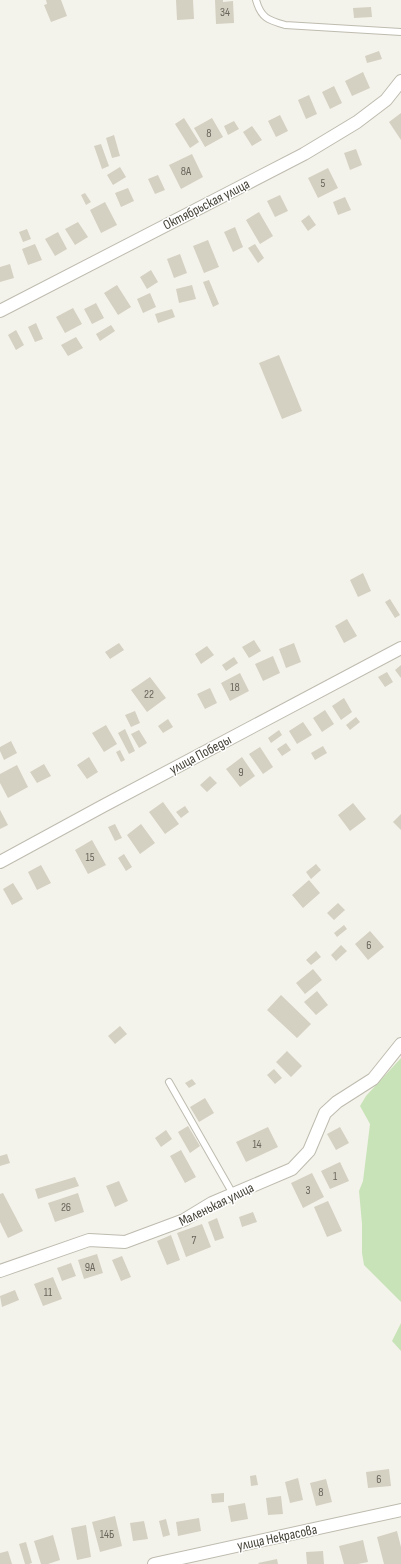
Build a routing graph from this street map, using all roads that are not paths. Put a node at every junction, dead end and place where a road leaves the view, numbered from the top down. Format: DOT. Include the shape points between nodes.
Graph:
graph roads {
  1 [pos="256,0"];
  2 [pos="401,32"];
  3 [pos="401,81"];
  4 [pos="0,311"];
  5 [pos="401,648"];
  6 [pos="0,862"];
  7 [pos="401,1044"];
  8 [pos="169,1082"];
  9 [pos="233,1194"];
  10 [pos="0,1271"];
  11 [pos="401,1510"];
  12 [pos="154,1564"];
  1 -- 2 [label="lane" via="259,10 268,19 285,25"];
  3 -- 4 [label="street, Октябрьская улица" via="386,100 357,122 304,154"];
  5 -- 6 [label="street, улица Победы"];
  7 -- 9 [label="street, Маленькая улица" via="373,1079 325,1113 309,1151 292,1168"];
  8 -- 9 [label="lane"];
  9 -- 10 [label="street, Маленькая улица" via="184,1220 125,1242 89,1240"];
  11 -- 12 [label="street, улица Некрасова"];
}
